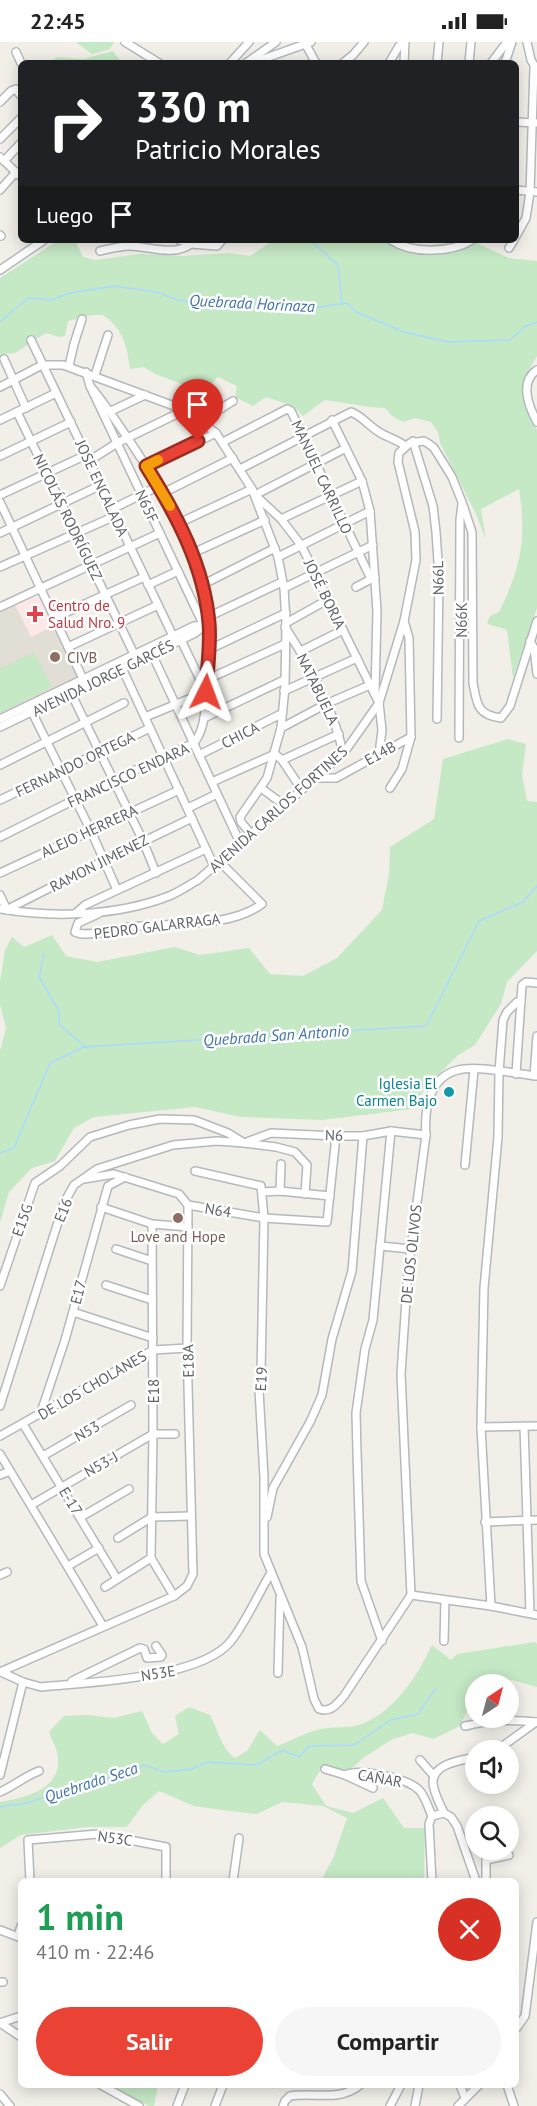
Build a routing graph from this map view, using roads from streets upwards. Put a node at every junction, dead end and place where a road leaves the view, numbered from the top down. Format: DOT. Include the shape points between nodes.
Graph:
graph roads {
  1 [pos="125,42"];
  2 [pos="249,42"];
  3 [pos="276,42"];
  4 [pos="364,42"];
  5 [pos="405,42"];
  6 [pos="439,42"];
  7 [pos="471,42"];
  8 [pos="507,42"];
  9 [pos="512,42"];
  10 [pos="527,42"];
  11 [pos="308,43"];
  12 [pos="16,52"];
  13 [pos="20,60"];
  14 [pos="154,60"];
  15 [pos="233,60"];
  16 [pos="250,60"];
  17 [pos="259,60"];
  18 [pos="315,60"];
  19 [pos="347,60"];
  20 [pos="391,60"];
  21 [pos="404,60"];
  22 [pos="437,60"];
  23 [pos="469,60"];
  24 [pos="493,60"];
  25 [pos="507,60"];
  26 [pos="536,68"];
  27 [pos="18,92"];
  28 [pos="0,102"];
  29 [pos="18,121"];
  30 [pos="519,122"];
  31 [pos="535,123"];
  32 [pos="0,140"];
  33 [pos="18,146"];
  34 [pos="2,159"];
  35 [pos="18,174"];
  36 [pos="18,176"];
  37 [pos="0,190"];
  38 [pos="519,190"];
  39 [pos="534,192"];
  40 [pos="519,231"];
  41 [pos="40,243"];
  42 [pos="188,243"];
  43 [pos="220,243"];
  44 [pos="398,243"];
  45 [pos="422,243"];
  46 [pos="465,243"];
  47 [pos="512,243"];
  48 [pos="191,244"];
  49 [pos="509,248"];
  50 [pos="421,249"];
  51 [pos="100,251"];
  52 [pos="0,270"];
  53 [pos="82,319"];
  54 [pos="108,335"];
  55 [pos="31,340"];
  56 [pos="4,359"];
  57 [pos="42,365"];
  58 [pos="69,366"];
  59 [pos="537,370"];
  60 [pos="86,372"];
  61 [pos="95,375"];
  62 [pos="13,381"];
  63 [pos="90,386"];
  64 [pos="0,387"];
  65 [pos="56,393"];
  66 [pos="145,395"];
  67 [pos="233,401"];
  68 [pos="26,408"];
  69 [pos="185,410"];
  70 [pos="534,410"];
  71 [pos="111,411"];
  72 [pos="17,412"];
  73 [pos="0,420"];
  74 [pos="332,420"];
  75 [pos="201,421"];
  76 [pos="71,422"];
  77 [pos="537,422"];
  78 [pos="216,433"];
  79 [pos="303,436"];
  80 [pos="128,438"];
  81 [pos="31,441"];
  82 [pos="413,441"];
  83 [pos="223,442"];
  84 [pos="117,443"];
  85 [pos="405,446"];
  86 [pos="346,448"];
  87 [pos="0,456"];
  88 [pos="88,458"];
  89 [pos="233,458"];
  90 [pos="316,464"];
  91 [pos="146,466"];
  92 [pos="240,469"];
  93 [pos="47,474"];
  94 [pos="362,481"];
  95 [pos="101,485"];
  96 [pos="159,486"];
  97 [pos="254,492"];
  98 [pos="163,493"];
  99 [pos="0,495"];
  100 [pos="142,495"];
  101 [pos="331,496"];
  102 [pos="0,502"];
  103 [pos="462,502"];
  104 [pos="62,504"];
  105 [pos="370,511"];
  106 [pos="114,513"];
  107 [pos="280,519"];
  108 [pos="265,520"];
  109 [pos="179,523"];
  110 [pos="344,524"];
  111 [pos="12,528"];
  112 [pos="0,533"];
  113 [pos="76,533"];
  114 [pos="160,533"];
  115 [pos="301,545"];
  116 [pos="373,545"];
  117 [pos="129,546"];
  118 [pos="275,548"];
  119 [pos="193,553"];
  120 [pos="24,554"];
  121 [pos="358,554"];
  122 [pos="278,557"];
  123 [pos="91,564"];
  124 [pos="0,567"];
  125 [pos="178,571"];
  126 [pos="316,573"];
  127 [pos="144,577"];
  128 [pos="373,578"];
  129 [pos="148,585"];
  130 [pos="202,585"];
  131 [pos="283,585"];
  132 [pos="356,587"];
  133 [pos="40,588"];
  134 [pos="105,595"];
  135 [pos="329,599"];
  136 [pos="158,605"];
  137 [pos="0,607"];
  138 [pos="286,613"];
  139 [pos="54,618"];
  140 [pos="404,621"];
  141 [pos="537,621"];
  142 [pos="207,622"];
  143 [pos="119,623"];
  144 [pos="286,625"];
  145 [pos="343,630"];
  146 [pos="172,636"];
  147 [pos="181,640"];
  148 [pos="531,641"];
  149 [pos="285,644"];
  150 [pos="68,646"];
  151 [pos="208,650"];
  152 [pos="301,651"];
  153 [pos="134,654"];
  154 [pos="152,654"];
  155 [pos="357,658"];
  156 [pos="122,668"];
  157 [pos="537,674"];
  158 [pos="314,678"];
  159 [pos="206,680"];
  160 [pos="284,680"];
  161 [pos="84,682"];
  162 [pos="370,685"];
  163 [pos="284,691"];
  164 [pos="206,692"];
  165 [pos="71,693"];
  166 [pos="375,694"];
  167 [pos="379,703"];
  168 [pos="124,704"];
  169 [pos="175,704"];
  170 [pos="326,704"];
  171 [pos="30,708"];
  172 [pos="281,714"];
  173 [pos="145,717"];
  174 [pos="204,718"];
  175 [pos="0,719"];
  176 [pos="437,719"];
  177 [pos="85,722"];
  178 [pos="0,727"];
  179 [pos="150,728"];
  180 [pos="281,728"];
  181 [pos="339,734"];
  182 [pos="411,737"];
  183 [pos="459,738"];
  184 [pos="46,742"];
  185 [pos="194,743"];
  186 [pos="100,752"];
  187 [pos="275,754"];
  188 [pos="343,754"];
  189 [pos="379,754"];
  190 [pos="199,755"];
  191 [pos="164,758"];
  192 [pos="282,760"];
  193 [pos="0,765"];
  194 [pos="61,770"];
  195 [pos="316,778"];
  196 [pos="114,780"];
  197 [pos="212,782"];
  198 [pos="298,784"];
  199 [pos="261,788"];
  200 [pos="390,788"];
  201 [pos="179,789"];
  202 [pos="217,794"];
  203 [pos="0,800"];
  204 [pos="75,800"];
  205 [pos="280,802"];
  206 [pos="188,808"];
  207 [pos="130,813"];
  208 [pos="192,818"];
  209 [pos="91,831"];
  210 [pos="251,834"];
  211 [pos="0,837"];
  212 [pos="143,841"];
  213 [pos="241,845"];
  214 [pos="206,849"];
  215 [pos="103,861"];
  216 [pos="217,864"];
  217 [pos="0,873"];
  218 [pos="156,873"];
  219 [pos="117,890"];
  220 [pos="0,895"];
  221 [pos="2,910"];
  222 [pos="104,911"];
  223 [pos="76,913"];
  224 [pos="537,983"];
  225 [pos="521,1002"];
  226 [pos="537,1036"];
  227 [pos="474,1070"];
  228 [pos="499,1072"];
  229 [pos="516,1074"];
  230 [pos="536,1076"];
  231 [pos="391,1131"];
  232 [pos="426,1135"];
  233 [pos="336,1136"];
  234 [pos="363,1136"];
  235 [pos="244,1143"];
  236 [pos="281,1164"];
  237 [pos="465,1165"];
  238 [pos="195,1170"];
  239 [pos="124,1177"];
  240 [pos="82,1180"];
  241 [pos="280,1191"];
  242 [pos="262,1192"];
  243 [pos="305,1194"];
  244 [pos="330,1196"];
  245 [pos="188,1205"];
  246 [pos="100,1207"];
  247 [pos="264,1218"];
  248 [pos="152,1224"];
  249 [pos="188,1227"];
  250 [pos="380,1246"];
  251 [pos="116,1249"];
  252 [pos="411,1249"];
  253 [pos="152,1261"];
  254 [pos="106,1285"];
  255 [pos="0,1286"];
  256 [pos="152,1300"];
  257 [pos="73,1312"];
  258 [pos="153,1338"];
  259 [pos="187,1348"];
  260 [pos="153,1350"];
  261 [pos="131,1405"];
  262 [pos="0,1406"];
  263 [pos="40,1415"];
  264 [pos="23,1424"];
  265 [pos="524,1426"];
  266 [pos="537,1426"];
  267 [pos="481,1427"];
  268 [pos="153,1434"];
  269 [pos="175,1434"];
  270 [pos="0,1437"];
  271 [pos="0,1454"];
  272 [pos="43,1456"];
  273 [pos="10,1471"];
  274 [pos="0,1475"];
  275 [pos="61,1487"];
  276 [pos="129,1489"];
  277 [pos="31,1505"];
  278 [pos="191,1516"];
  279 [pos="81,1517"];
  280 [pos="152,1517"];
  281 [pos="527,1520"];
  282 [pos="537,1520"];
  283 [pos="485,1522"];
  284 [pos="263,1531"];
  285 [pos="118,1538"];
  286 [pos="99,1548"];
  287 [pos="151,1558"];
  288 [pos="68,1566"];
  289 [pos="271,1573"];
  290 [pos="117,1579"];
  291 [pos="105,1587"];
  292 [pos="411,1595"];
  293 [pos="174,1596"];
  294 [pos="280,1596"];
  295 [pos="445,1600"];
  296 [pos="490,1606"];
  297 [pos="533,1614"];
  298 [pos="103,1626"];
  299 [pos="382,1641"];
  300 [pos="444,1641"];
  301 [pos="156,1646"];
  302 [pos="1,1672"];
  303 [pos="278,1673"];
  304 [pos="21,1681"];
  305 [pos="64,1684"];
  306 [pos="519,1720"];
  307 [pos="537,1722"];
  308 [pos="511,1740"];
  309 [pos="465,1759"];
  310 [pos="420,1760"];
  311 [pos="0,1763"];
  312 [pos="325,1769"];
  313 [pos="39,1771"];
  314 [pos="0,1775"];
  315 [pos="345,1775"];
  316 [pos="434,1776"];
  317 [pos="373,1788"];
  318 [pos="0,1792"];
  319 [pos="444,1814"];
  320 [pos="432,1816"];
  321 [pos="239,1838"];
  322 [pos="486,1860"];
  323 [pos="30,1878"];
  324 [pos="166,1878"];
  325 [pos="233,1878"];
  326 [pos="432,1878"];
  327 [pos="475,1878"];
  328 [pos="486,1878"];
  329 [pos="537,1922"];
  330 [pos="0,1930"];
  331 [pos="18,1937"];
  332 [pos="18,2017"];
  333 [pos="0,2023"];
  334 [pos="519,2025"];
  335 [pos="18,2035"];
  336 [pos="106,2088"];
  337 [pos="184,2088"];
  338 [pos="222,2088"];
  339 [pos="355,2088"];
  340 [pos="399,2088"];
  341 [pos="418,2088"];
  342 [pos="461,2088"];
  343 [pos="476,2088"];
  344 [pos="508,2088"];
  345 [pos="0,2094"];
  346 [pos="465,2098"];
  347 [pos="10,2106"];
  348 [pos="139,2106"];
  349 [pos="177,2106"];
  350 [pos="216,2106"];
  351 [pos="284,2106"];
  352 [pos="390,2106"];
  353 [pos="415,2106"];
  354 [pos="458,2106"];
  355 [pos="514,2106"];
  1 -- 14 [label="street"];
  2 -- 15 [label="street"];
  3 -- 16 [label="street"];
  4 -- 19 [label="street"];
  5 -- 20 [label="street"];
  5 -- 21 [label="street"];
  6 -- 22 [label="street"];
  7 -- 23 [label="street"];
  8 -- 24 [label="street"];
  9 -- 25 [label="street"];
  10 -- 26 [label="street"];
  11 -- 17 [label="street"];
  11 -- 18 [label="street"];
  12 -- 13 [label="street"];
  26 -- 31 [label="street"];
  27 -- 28 [label="street" via="10,91"];
  29 -- 32 [label="street"];
  30 -- 31 [label="street"];
  31 -- 39 [label="street"];
  33 -- 34 [label="street"];
  34 -- 35 [label="street"];
  36 -- 37 [label="street"];
  38 -- 39 [label="street"];
  39 -- 40 [label="street"];
  41 -- 52 [label="street"];
  42 -- 48 [label="street"];
  43 -- 48 [label="street"];
  44 -- 50 [label="street"];
  45 -- 50 [label="street"];
  46 -- 50 [label="street"];
  47 -- 49 [label="street"];
  48 -- 51 [label="street" via="174,250 129,246"];
  53 -- 58 [label="street"];
  54 -- 61 [label="street"];
  55 -- 57 [label="street, JOSE ENCALADA"];
  56 -- 62 [label="street"];
  57 -- 58 [label="street"];
  57 -- 62 [label="street"];
  57 -- 65 [label="street, JOSE ENCALADA"];
  58 -- 60 [label="street"];
  59 -- 70 [label="street" via="527,382"];
  60 -- 61 [label="street"];
  60 -- 63 [label="street"];
  61 -- 66 [label="street"];
  62 -- 64 [label="street"];
  62 -- 68 [label="street"];
  63 -- 71 [label="street, FRANCISCO ENDARA"];
  63 -- 84 [label="street, N65F"];
  65 -- 68 [label="street"];
  65 -- 76 [label="street, JOSE ENCALADA"];
  66 -- 69 [label="street"];
  66 -- 71 [label="street"];
  67 -- 75 [label="street"];
  68 -- 72 [label="street"];
  69 -- 75 [label="street"];
  69 -- 80 [label="street"];
  70 -- 77 [label="street"];
  71 -- 80 [label="street, FRANCISCO ENDARA"];
  72 -- 73 [label="street"];
  72 -- 81 [label="street, NICOLÁS RODRÍGUEZ"];
  74 -- 79 [label="street"];
  74 -- 85 [label="street" via="354,413"];
  74 -- 86 [label="street"];
  75 -- 78 [label="street"];
  76 -- 81 [label="street"];
  76 -- 88 [label="street, JOSE ENCALADA"];
  78 -- 83 [label="street"];
  78 -- 91 [label="street"];
  79 -- 83 [label="street, MANUEL CARRILLO" via="287,409"];
  79 -- 90 [label="street, MANUEL CARRILLO"];
  79 -- 92 [label="street"];
  80 -- 84 [label="street"];
  80 -- 91 [label="street, FRANCISCO ENDARA"];
  81 -- 87 [label="street"];
  81 -- 93 [label="street, NICOLÁS RODRÍGUEZ"];
  82 -- 85 [label="street"];
  82 -- 103 [label="street" via="424,441 434,448"];
  82 -- 176 [label="street, N66L" via="433,506 436,532"];
  83 -- 89 [label="street"];
  84 -- 88 [label="street"];
  84 -- 100 [label="street, N65F"];
  85 -- 140 [label="street, AVENIDA CARLOS FORTINES" via="398,462 415,532 416,560"];
  86 -- 90 [label="street"];
  86 -- 94 [label="street"];
  88 -- 93 [label="street"];
  88 -- 95 [label="street, JOSE ENCALADA"];
  89 -- 92 [label="street"];
  89 -- 98 [label="street"];
  90 -- 97 [label="street"];
  90 -- 101 [label="street, MANUEL CARRILLO"];
  91 -- 96 [label="street, FRANCISCO ENDARA"];
  92 -- 97 [label="street"];
  93 -- 99 [label="street"];
  93 -- 104 [label="street, NICOLÁS RODRÍGUEZ"];
  94 -- 101 [label="street"];
  94 -- 105 [label="street"];
  95 -- 104 [label="street"];
  95 -- 106 [label="street, JOSE ENCALADA"];
  96 -- 98 [label="street, FRANCISCO ENDARA"];
  96 -- 100 [label="street"];
  97 -- 107 [label="street, JOSÉ BORJA"];
  97 -- 108 [label="street"];
  97 -- 109 [label="street"];
  98 -- 109 [label="street, FRANCISCO ENDARA"];
  100 -- 106 [label="street"];
  100 -- 114 [label="street, N65F"];
  101 -- 107 [label="street"];
  101 -- 110 [label="street, MANUEL CARRILLO"];
  102 -- 111 [label="street"];
  103 -- 148 [label="street" via="472,532 473,683 477,706 488,716 501,718 510,706"];
  103 -- 183 [label="street, N66K"];
  104 -- 111 [label="street"];
  104 -- 113 [label="street, NICOLÁS RODRÍGUEZ"];
  105 -- 110 [label="street"];
  105 -- 116 [label="street"];
  106 -- 113 [label="street"];
  106 -- 117 [label="street, JOSE ENCALADA"];
  107 -- 115 [label="street, JOSÉ BORJA"];
  108 -- 118 [label="street"];
  108 -- 119 [label="street"];
  109 -- 119 [label="street, FRANCISCO ENDARA"];
  110 -- 115 [label="street"];
  110 -- 121 [label="street, MANUEL CARRILLO"];
  111 -- 112 [label="street"];
  111 -- 120 [label="street"];
  113 -- 120 [label="street"];
  113 -- 123 [label="street, NICOLÁS RODRÍGUEZ"];
  114 -- 117 [label="street"];
  114 -- 125 [label="street, N65F"];
  115 -- 122 [label="street"];
  115 -- 126 [label="street, JOSÉ BORJA"];
  116 -- 121 [label="street"];
  116 -- 128 [label="street"];
  117 -- 123 [label="street"];
  117 -- 127 [label="street, JOSE ENCALADA"];
  118 -- 122 [label="street"];
  118 -- 130 [label="street"];
  119 -- 130 [label="street, FRANCISCO ENDARA"];
  120 -- 124 [label="street"];
  120 -- 133 [label="street"];
  121 -- 126 [label="street"];
  121 -- 128 [label="street, MANUEL CARRILLO"];
  122 -- 131 [label="street"];
  123 -- 133 [label="street"];
  123 -- 134 [label="street, NICOLÁS RODRÍGUEZ"];
  125 -- 129 [label="street"];
  125 -- 142 [label="street, N65F"];
  126 -- 131 [label="street"];
  126 -- 135 [label="street, JOSÉ BORJA"];
  127 -- 129 [label="street, JOSE ENCALADA"];
  127 -- 134 [label="street"];
  128 -- 132 [label="street"];
  128 -- 166 [label="street, MANUEL CARRILLO" via="377,611"];
  129 -- 136 [label="street, JOSE ENCALADA"];
  130 -- 142 [label="street, FRANCISCO ENDARA"];
  131 -- 138 [label="street"];
  131 -- 142 [label="street"];
  133 -- 137 [label="street"];
  133 -- 139 [label="street"];
  134 -- 139 [label="street"];
  134 -- 143 [label="street, NICOLÁS RODRÍGUEZ"];
  135 -- 144 [label="street"];
  135 -- 145 [label="street, JOSÉ BORJA"];
  136 -- 143 [label="street"];
  136 -- 146 [label="street, JOSE ENCALADA"];
  138 -- 144 [label="street"];
  138 -- 151 [label="street"];
  139 -- 150 [label="street"];
  140 -- 167 [label="street, AVENIDA CARLOS FORTINES"];
  140 -- 182 [label="street" via="409,638"];
  141 -- 148 [label="street"];
  142 -- 146 [label="street, AVENIDA JORGE GARCÉS"];
  142 -- 147 [label="street, AVENIDA JORGE GARCÉS"];
  142 -- 151 [label="street, FRANCISCO ENDARA"];
  143 -- 150 [label="street"];
  143 -- 153 [label="street, NICOLÁS RODRÍGUEZ"];
  144 -- 149 [label="street"];
  144 -- 152 [label="street, NATABUELA"];
  145 -- 152 [label="street"];
  145 -- 155 [label="street, JOSÉ BORJA"];
  146 -- 153 [label="street, AVENIDA JORGE GARCÉS"];
  147 -- 154 [label="street, AVENIDA JORGE GARCÉS"];
  147 -- 164 [label="street"];
  148 -- 157 [label="street"];
  149 -- 159 [label="street"];
  149 -- 160 [label="street"];
  150 -- 161 [label="street"];
  151 -- 159 [label="street, FRANCISCO ENDARA"];
  152 -- 158 [label="street, NATABUELA"];
  153 -- 161 [label="street, AVENIDA JORGE GARCÉS"];
  154 -- 156 [label="street, AVENIDA JORGE GARCÉS"];
  154 -- 169 [label="street"];
  155 -- 158 [label="street"];
  155 -- 162 [label="street, JOSÉ BORJA"];
  156 -- 161 [label="street, AVENIDA JORGE GARCÉS"];
  156 -- 173 [label="street"];
  158 -- 163 [label="street"];
  158 -- 170 [label="street, NATABUELA"];
  159 -- 164 [label="street, FRANCISCO ENDARA"];
  160 -- 163 [label="street"];
  160 -- 174 [label="street"];
  161 -- 165 [label="street, AVENIDA JORGE GARCÉS"];
  161 -- 171 [label="street, AVENIDA JORGE GARCÉS"];
  162 -- 166 [label="street, JOSÉ BORJA"];
  162 -- 170 [label="street"];
  163 -- 172 [label="street"];
  164 -- 169 [label="street, FERNANDO ORTEGA"];
  164 -- 174 [label="street, FRANCISCO ENDARA"];
  165 -- 171 [label="street, AVENIDA JORGE GARCÉS"];
  165 -- 177 [label="street"];
  166 -- 167 [label="street, JOSÉ BORJA"];
  167 -- 188 [label="street, AVENIDA CARLOS FORTINES"];
  167 -- 189 [label="street"];
  168 -- 177 [label="street"];
  169 -- 173 [label="street, FERNANDO ORTEGA"];
  169 -- 185 [label="street"];
  170 -- 180 [label="street"];
  170 -- 181 [label="street, NATABUELA"];
  171 -- 175 [label="street, AVENIDA JORGE GARCÉS"];
  171 -- 178 [label="street, AVENIDA JORGE GARCÉS"];
  171 -- 184 [label="street"];
  172 -- 180 [label="street"];
  172 -- 190 [label="street, CHICA"];
  173 -- 179 [label="street"];
  174 -- 185 [label="street, FRANCISCO ENDARA" via="201,735"];
  177 -- 184 [label="street"];
  177 -- 186 [label="street"];
  179 -- 186 [label="street, FERNANDO ORTEGA"];
  179 -- 191 [label="street"];
  180 -- 187 [label="street"];
  181 -- 188 [label="street, NATABUELA"];
  181 -- 192 [label="street"];
  182 -- 189 [label="street, E14B"];
  182 -- 200 [label="street" via="402,769"];
  184 -- 193 [label="street"];
  184 -- 194 [label="street"];
  185 -- 190 [label="street"];
  185 -- 191 [label="street, FRANCISCO ENDARA"];
  186 -- 194 [label="street, FERNANDO ORTEGA"];
  186 -- 196 [label="street"];
  187 -- 192 [label="street"];
  187 -- 197 [label="street"];
  187 -- 199 [label="street"];
  188 -- 195 [label="street, AVENIDA CARLOS FORTINES"];
  189 -- 195 [label="street, E14B" via="336,778"];
  190 -- 197 [label="street"];
  191 -- 196 [label="street, FRANCISCO ENDARA"];
  191 -- 201 [label="street"];
  192 -- 198 [label="street"];
  194 -- 203 [label="street, FERNANDO ORTEGA"];
  194 -- 204 [label="street"];
  195 -- 210 [label="street, AVENIDA CARLOS FORTINES"];
  196 -- 204 [label="street, FRANCISCO ENDARA"];
  196 -- 207 [label="street"];
  197 -- 202 [label="street"];
  199 -- 205 [label="street"];
  199 -- 210 [label="street" via="240,817"];
  201 -- 206 [label="street"];
  201 -- 207 [label="street, ALEJO HERRERA"];
  202 -- 206 [label="street"];
  202 -- 213 [label="street"];
  204 -- 209 [label="street"];
  204 -- 211 [label="street, FRANCISCO ENDARA"];
  206 -- 208 [label="street"];
  207 -- 209 [label="street, ALEJO HERRERA"];
  207 -- 212 [label="street"];
  208 -- 212 [label="street, RAMON JIMENEZ"];
  208 -- 214 [label="street"];
  209 -- 215 [label="street"];
  209 -- 217 [label="street, ALEJO HERRERA"];
  210 -- 213 [label="street, AVENIDA CARLOS FORTINES"];
  212 -- 215 [label="street, RAMON JIMENEZ"];
  212 -- 218 [label="street"];
  213 -- 216 [label="street, AVENIDA CARLOS FORTINES"];
  214 -- 216 [label="street"];
  214 -- 218 [label="street"];
  215 -- 219 [label="street"];
  215 -- 221 [label="street, RAMON JIMENEZ"];
  216 -- 222 [label="street, AVENIDA CARLOS FORTINES" via="170,896"];
  216 -- 222 [label="street, PEDRO GALARRAGA" via="262,904 227,917 183,924 75,932 82,920"];
  218 -- 219 [label="street"];
  219 -- 223 [label="street"];
  220 -- 221 [label="street"];
  221 -- 223 [label="street, AVENIDA CARLOS FORTINES"];
  222 -- 223 [label="street, AVENIDA CARLOS FORTINES"];
  224 -- 225 [label="street" via="524,983"];
  225 -- 228 [label="street" via="503,1020"];
  225 -- 229 [label="street"];
  226 -- 230 [label="street"];
  227 -- 228 [label="street"];
  227 -- 232 [label="street, DE LOS OLIVOS" via="455,1070 431,1092 424,1116"];
  227 -- 237 [label="street"];
  228 -- 229 [label="street"];
  228 -- 267 [label="street" via="498,1137 484,1288"];
  229 -- 230 [label="street"];
  231 -- 232 [label="street, N6"];
  231 -- 234 [label="street, N6"];
  231 -- 250 [label="street"];
  232 -- 252 [label="street, DE LOS OLIVOS"];
  233 -- 234 [label="street, N6"];
  233 -- 235 [label="street, N6" via="270,1133"];
  233 -- 244 [label="street"];
  234 -- 284 [label="street" via="352,1270 322,1395 273,1488"];
  235 -- 240 [label="street, E16" via="173,1145 97,1169"];
  235 -- 243 [label="street" via="288,1150 302,1158 308,1169"];
  235 -- 255 [label="street, E15G" via="194,1120 160,1119 90,1137 35,1183"];
  236 -- 241 [label="street"];
  238 -- 242 [label="street, E19" via="259,1185"];
  239 -- 240 [label="street, N64" via="114,1174"];
  239 -- 245 [label="street, N64" via="179,1194"];
  239 -- 246 [label="street, E17" via="108,1186"];
  240 -- 262 [label="street, E16" via="74,1185 64,1203"];
  241 -- 242 [label="street"];
  241 -- 243 [label="street"];
  242 -- 247 [label="street, E19"];
  243 -- 244 [label="street"];
  244 -- 247 [label="street, N64" via="327,1222"];
  245 -- 247 [label="street, N64"];
  245 -- 249 [label="street, E18A"];
  246 -- 248 [label="street"];
  246 -- 257 [label="street, E17"];
  247 -- 284 [label="street, E19" via="259,1390"];
  248 -- 249 [label="street"];
  248 -- 253 [label="street, E18"];
  249 -- 259 [label="street, E18A"];
  250 -- 252 [label="street"];
  250 -- 299 [label="street" via="373,1320 356,1413 361,1581"];
  251 -- 253 [label="street"];
  252 -- 292 [label="street, DE LOS OLIVOS" via="401,1374"];
  253 -- 256 [label="street, E18"];
  254 -- 256 [label="street"];
  256 -- 258 [label="street, E18"];
  257 -- 258 [label="street"];
  257 -- 263 [label="street, E17"];
  258 -- 260 [label="street, E18"];
  259 -- 260 [label="street, DE LOS CHOLANES"];
  259 -- 278 [label="street, E18A"];
  260 -- 263 [label="street, DE LOS CHOLANES"];
  260 -- 268 [label="street, E18"];
  261 -- 272 [label="street, N53"];
  263 -- 264 [label="street, DE LOS CHOLANES"];
  264 -- 270 [label="street, DE LOS CHOLANES"];
  264 -- 272 [label="street, E-17"];
  265 -- 266 [label="street"];
  265 -- 267 [label="street"];
  265 -- 281 [label="street"];
  267 -- 283 [label="street"];
  268 -- 269 [label="street, N53-J"];
  268 -- 275 [label="street, N53-J"];
  268 -- 280 [label="street, E18"];
  271 -- 273 [label="street"];
  272 -- 275 [label="street, E-17"];
  273 -- 274 [label="street"];
  273 -- 277 [label="street"];
  275 -- 277 [label="street, N53-J"];
  275 -- 279 [label="street, E-17"];
  276 -- 279 [label="street"];
  277 -- 288 [label="street"];
  278 -- 280 [label="street"];
  278 -- 293 [label="street, E18A" via="193,1574 187,1586"];
  279 -- 286 [label="street, E-17"];
  280 -- 285 [label="street"];
  280 -- 287 [label="street, E18"];
  281 -- 282 [label="street"];
  281 -- 283 [label="street"];
  281 -- 297 [label="street"];
  283 -- 296 [label="street"];
  284 -- 289 [label="street, E19" via="264,1554"];
  286 -- 288 [label="street"];
  286 -- 290 [label="street, E-17"];
  287 -- 290 [label="street"];
  287 -- 293 [label="street"];
  288 -- 298 [label="street"];
  289 -- 294 [label="street, E19"];
  289 -- 305 [label="street, N53E" via="230,1642 214,1654 185,1669"];
  290 -- 291 [label="street"];
  292 -- 295 [label="street"];
  292 -- 299 [label="street"];
  293 -- 298 [label="street"];
  294 -- 299 [label="street, E19" via="302,1647 319,1709 327,1710 345,1696"];
  294 -- 303 [label="street"];
  295 -- 296 [label="street"];
  295 -- 300 [label="street"];
  296 -- 297 [label="street"];
  298 -- 302 [label="street"];
  301 -- 305 [label="street" via="162,1654 158,1659 147,1658 140,1648"];
  302 -- 304 [label="street, N53E"];
  304 -- 305 [label="street, N53E" via="41,1686"];
  304 -- 311 [label="street"];
  304 -- 314 [label="street"];
  306 -- 307 [label="street"];
  307 -- 308 [label="street"];
  309 -- 316 [label="street" via="441,1768"];
  310 -- 316 [label="street"];
  312 -- 315 [label="street"];
  313 -- 318 [label="street"];
  315 -- 317 [label="street"];
  315 -- 320 [label="street, CAÑAR" via="356,1771 409,1783 423,1795"];
  316 -- 319 [label="street"];
  319 -- 320 [label="street"];
  319 -- 327 [label="street" via="457,1826"];
  320 -- 326 [label="street"];
  321 -- 325 [label="street"];
  322 -- 328 [label="street"];
  323 -- 324 [label="street, N53C" via="28,1840 98,1834 166,1847"];
  329 -- 334 [label="street" via="525,2016"];
  330 -- 331 [label="street"];
  332 -- 333 [label="street"];
  333 -- 335 [label="street"];
  336 -- 348 [label="street"];
  337 -- 349 [label="street"];
  338 -- 350 [label="street"];
  339 -- 351 [label="street" via="335,2097 290,2096"];
  340 -- 352 [label="street"];
  341 -- 353 [label="street"];
  342 -- 346 [label="street"];
  343 -- 346 [label="street"];
  344 -- 355 [label="street"];
  345 -- 347 [label="street"];
  346 -- 354 [label="street"];
}
